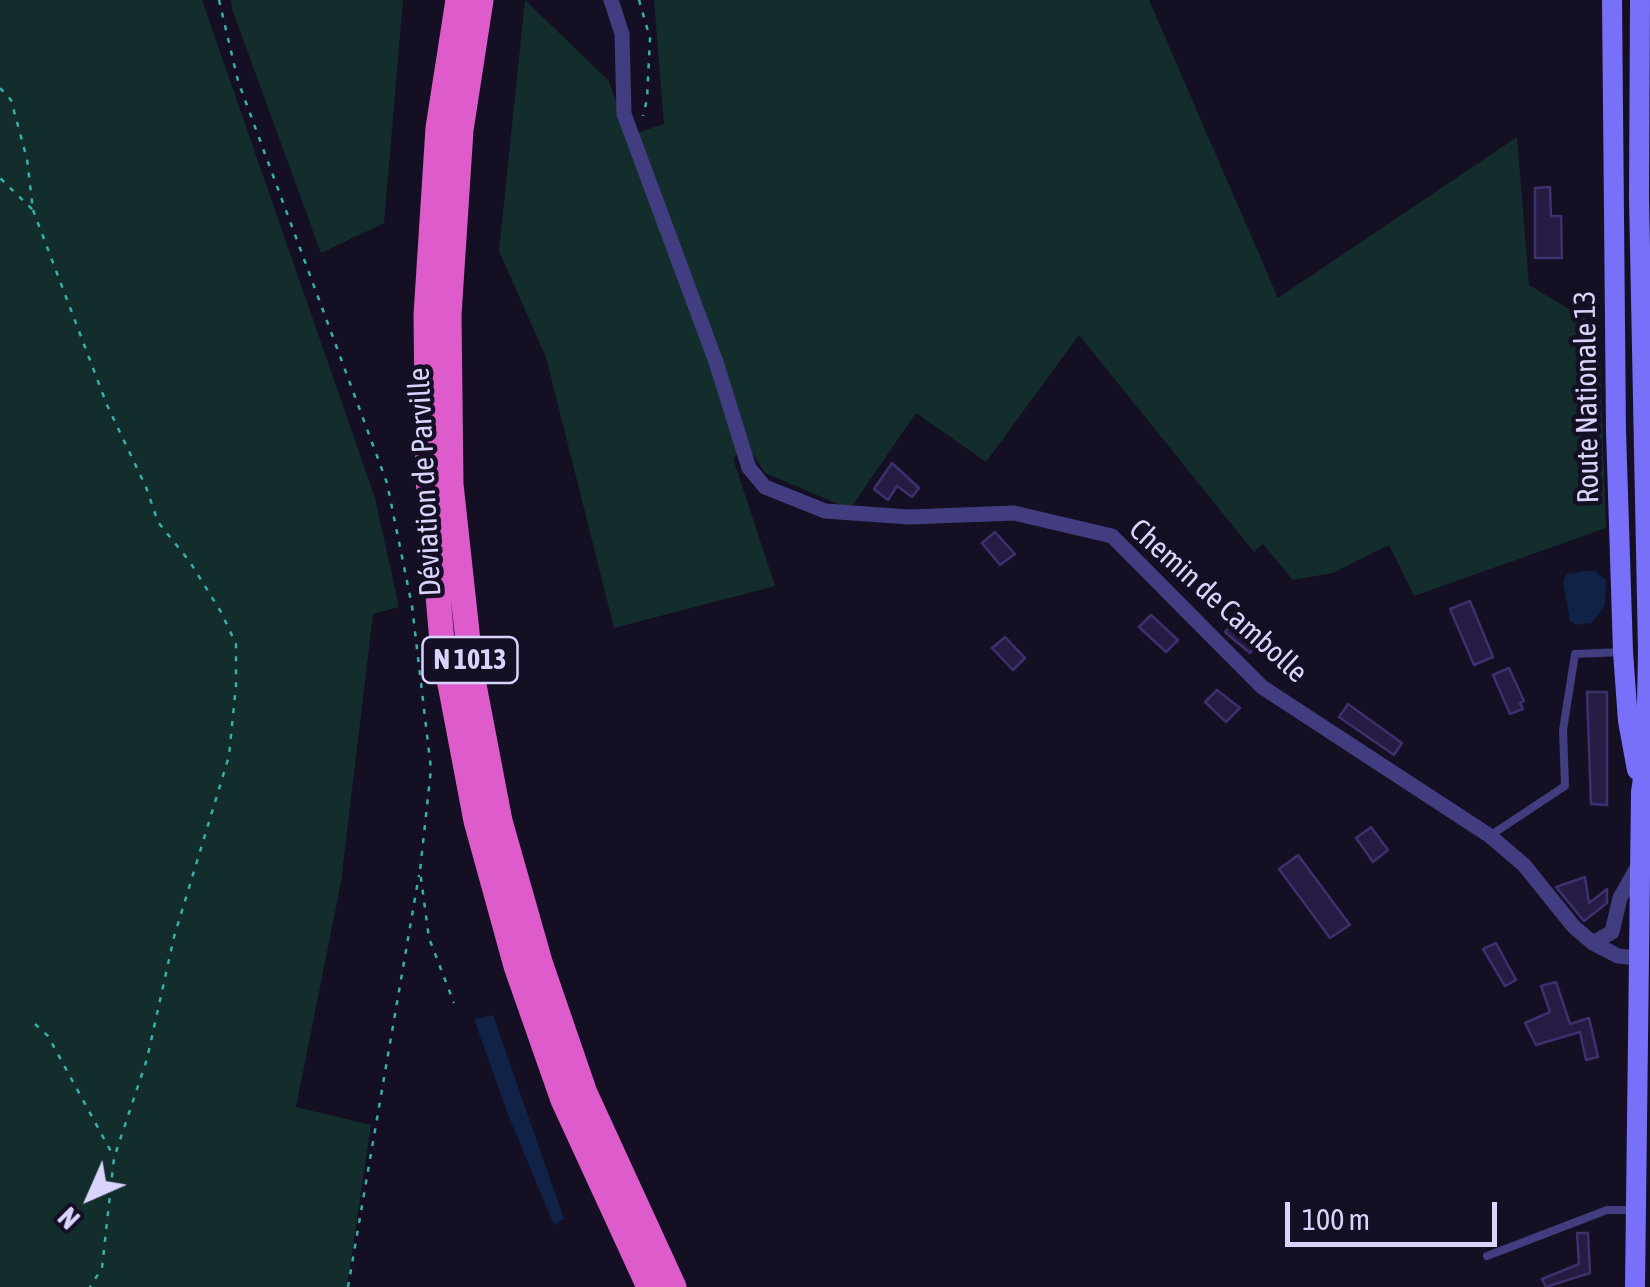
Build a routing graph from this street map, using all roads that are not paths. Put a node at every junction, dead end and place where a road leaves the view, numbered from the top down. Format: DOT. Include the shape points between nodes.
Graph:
graph roads {
  1 [pos="458,0"];
  2 [pos="481,0"];
  3 [pos="611,0"];
  4 [pos="1612,0"];
  5 [pos="1640,0"];
  6 [pos="1623,652"];
  7 [pos="1646,792"];
  8 [pos="1490,836"];
  9 [pos="1640,863"];
  10 [pos="1593,943"];
  11 [pos="1638,958"];
  12 [pos="1644,1022"];
  13 [pos="1636,1210"];
  14 [pos="1487,1256"];
  15 [pos="649,1287"];
  16 [pos="674,1287"];
  17 [pos="1635,1287"];
  1 -- 15 [label="highway, Déviation de Parville / N 1013" via="438,128 426,314 428,479 442,642 476,821 516,966 563,1100"];
  2 -- 16 [label="highway, Déviation de Parville / N 1013" via="460,130 450,315 451,484 471,670 500,821 540,962 585,1093"];
  3 -- 8 [label="street, Chemin de Cambolle" via="622,34 624,114 748,468 765,487 824,511 1014,514 1112,536 1262,686"];
  4 -- 6 [label="main road, Route Nationale 13"];
  5 -- 7 [label="main road, Route Nationale 13"];
  6 -- 7 [label="main road, Route Nationale 13" via="1628,721"];
  6 -- 8 [label="lane" via="1575,654 1563,730 1566,786"];
  7 -- 9 [label="main road, Route Nationale 13"];
  8 -- 10 [label="street, Chemin de Cambolle"];
  9 -- 10 [label="street" via="1620,898 1612,932"];
  9 -- 11 [label="main road, Route Nationale 13"];
  10 -- 11 [label="street, Chemin de Cambolle"];
  11 -- 12 [label="main road, Route Nationale 13"];
  12 -- 13 [label="main road, Route Nationale 13"];
  13 -- 14 [label="lane" via="1607,1210"];
  13 -- 17 [label="main road, Route Nationale 13"];
}
